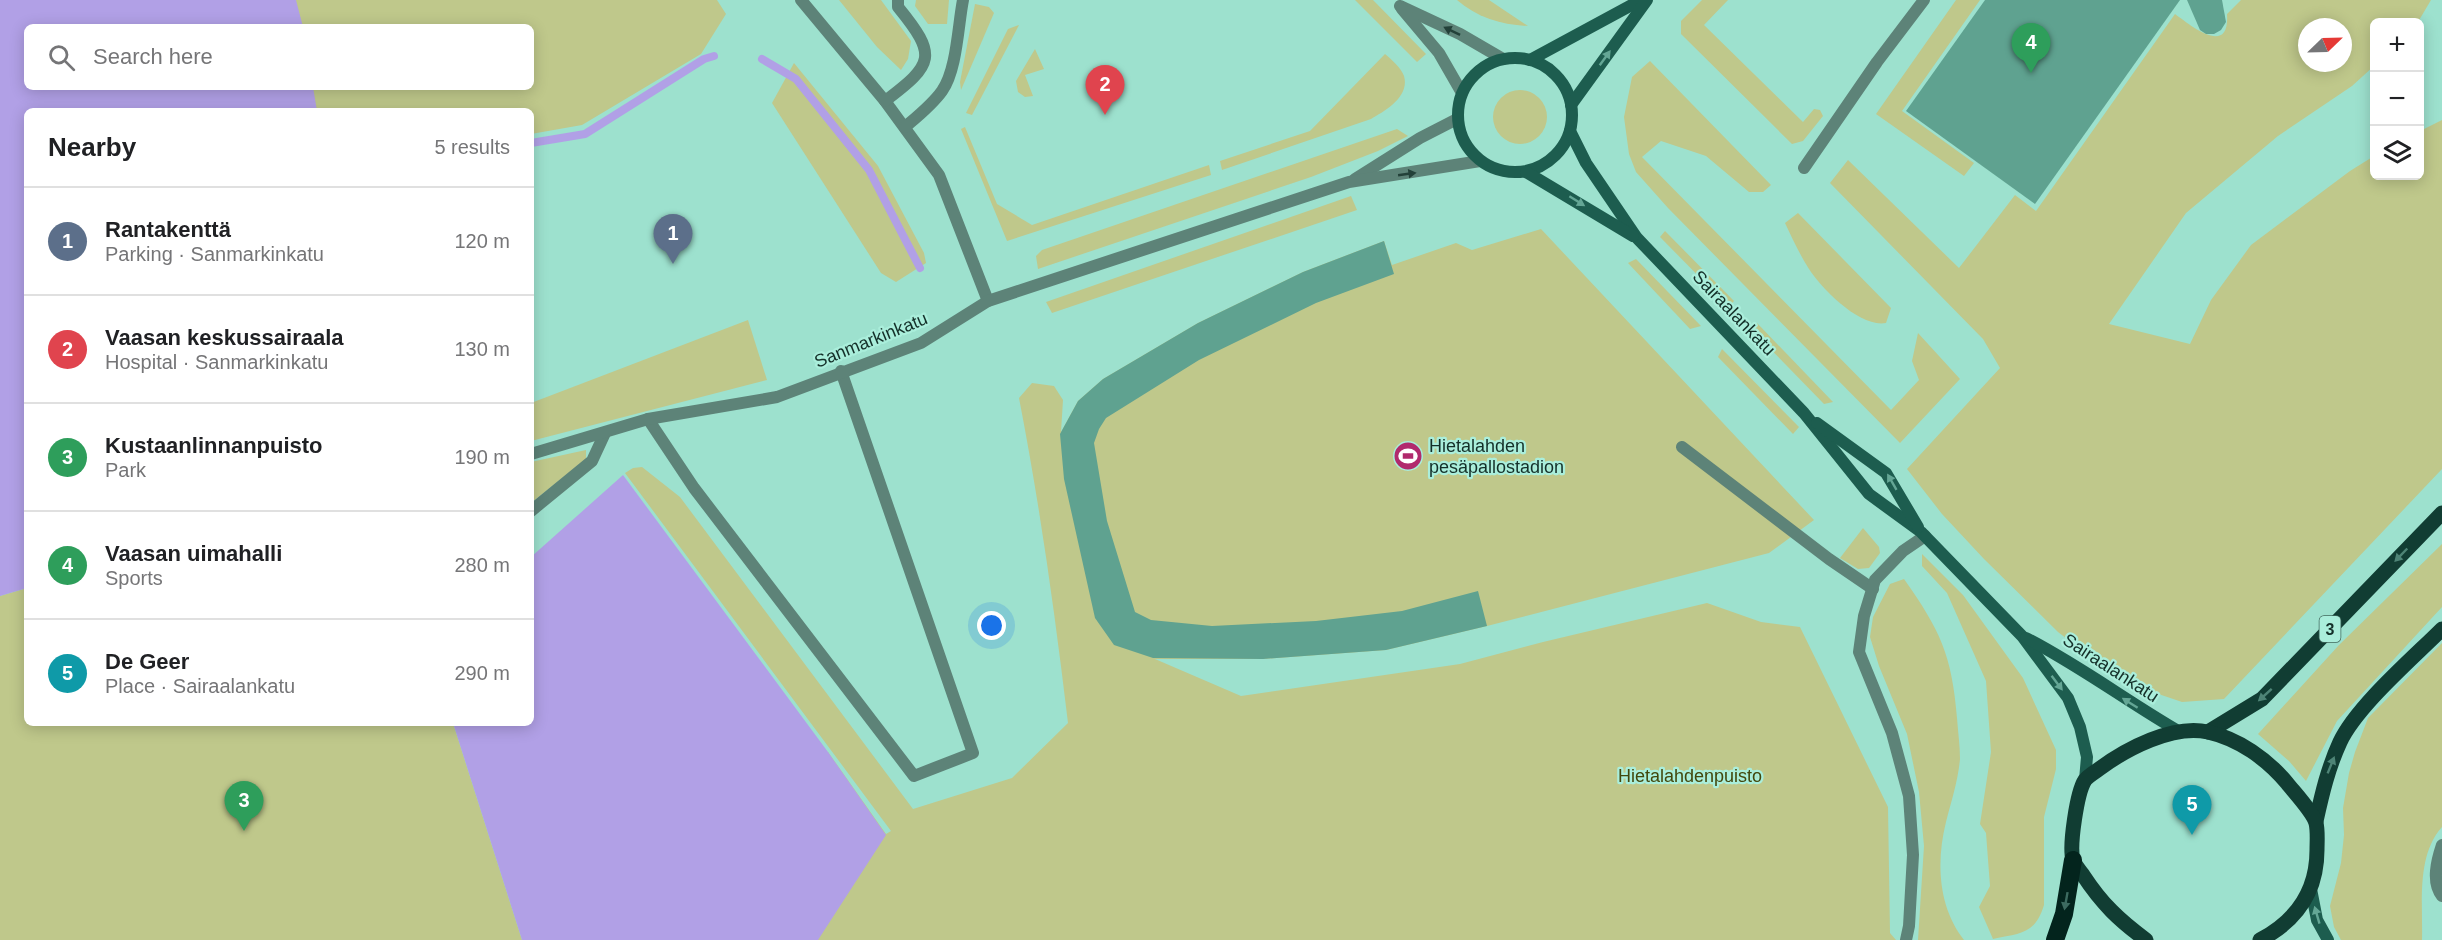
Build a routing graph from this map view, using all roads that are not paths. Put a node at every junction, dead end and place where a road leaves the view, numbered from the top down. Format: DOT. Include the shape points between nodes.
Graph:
graph roads {
  1 [pos="801,0"];
  2 [pos="898,0"];
  3 [pos="963,0"];
  4 [pos="1641,0"];
  5 [pos="1647,0"];
  6 [pos="1924,0"];
  7 [pos="1397,3"];
  8 [pos="1503,59"];
  9 [pos="1530,60"];
  10 [pos="1462,93"];
  11 [pos="885,101"];
  12 [pos="1571,105"];
  13 [pos="1457,119"];
  14 [pos="905,127"];
  15 [pos="1570,131"];
  16 [pos="1480,161"];
  17 [pos="1804,168"];
  18 [pos="1526,172"];
  19 [pos="1349,182"];
  20 [pos="1637,238"];
  21 [pos="988,301"];
  22 [pos="842,371"];
  23 [pos="1804,413"];
  24 [pos="648,419"];
  25 [pos="605,433"];
  26 [pos="1682,447"];
  27 [pos="534,453"];
  28 [pos="534,509"];
  29 [pos="2442,513"];
  30 [pos="1923,534"];
  31 [pos="1873,589"];
  32 [pos="2442,629"];
  33 [pos="2022,636"];
  34 [pos="2180,732"];
  35 [pos="2208,732"];
  36 [pos="2085,780"];
  37 [pos="2316,821"];
  38 [pos="2442,845"];
  39 [pos="2073,860"];
  40 [pos="2311,889"];
  41 [pos="2442,896"];
  42 [pos="1906,940"];
  43 [pos="2055,940"];
  44 [pos="2146,940"];
  45 [pos="2260,940"];
  46 [pos="2328,940"];
  1 -- 11 [label="street"];
  2 -- 11 [label="street" via="898,7 924,41 925,61 920,73"];
  3 -- 14 [label="street" via="947,82 926,110"];
  4 -- 9 [label="street"];
  12 -- 5 [label="street, one-way"];
  6 -- 17 [label="street"];
  8 -- 7 [label="street, one-way"];
  7 -- 10 [label="street" via="1439,53"];
  8 -- 9 [label="street"];
  8 -- 10 [label="street" via="1486,65"];
  9 -- 12 [label="street" via="1549,69 1564,85"];
  10 -- 13 [label="street"];
  11 -- 14 [label="street"];
  12 -- 15 [label="street"];
  13 -- 16 [label="street" via="1468,150"];
  13 -- 19 [label="street, Sanmarkinkatu"];
  14 -- 21 [label="street" via="939,175"];
  15 -- 18 [label="street" via="1561,150 1545,164"];
  15 -- 20 [label="street, Sairaalankatu" via="1586,163"];
  16 -- 18 [label="street" via="1510,173"];
  19 -- 16 [label="street, Sanmarkinkatu, one-way"];
  18 -- 20 [label="street, Sairaalankatu, one-way"];
  19 -- 21 [label="street, Sanmarkinkatu"];
  20 -- 23 [label="street, Sairaalankatu"];
  21 -- 22 [label="street, Sanmarkinkatu" via="921,343"];
  22 -- 24 [label="street, Sanmarkinkatu" via="777,397"];
  22 -- 24 [label="street" via="973,753 914,776 694,488"];
  23 -- 30 [label="street, Sairaalankatu" via="1869,494"];
  30 -- 23 [label="street, Sairaalankatu, one-way" via="1886,473"];
  24 -- 25 [label="street, Sanmarkinkatu"];
  25 -- 27 [label="street, Sanmarkinkatu"];
  25 -- 28 [label="street" via="592,461"];
  26 -- 31 [label="street"];
  29 -- 35 [label="main road, 3, one-way" via="2262,699"];
  30 -- 31 [label="street" via="1875,580"];
  30 -- 33 [label="street, Sairaalankatu"];
  31 -- 42 [label="street" via="1859,652 1892,733 1909,796 1913,855"];
  37 -- 32 [label="main road, one-way" via="2326,777 2341,740 2361,711"];
  34 -- 33 [label="street, Sairaalankatu, one-way" via="2065,658"];
  33 -- 36 [label="street, Sairaalankatu, one-way" via="2068,698 2087,757"];
  34 -- 35 [label="main road"];
  34 -- 36 [label="main road" via="2140,744"];
  35 -- 37 [label="main road" via="2242,745 2272,765"];
  36 -- 39 [label="main road" via="2075,819"];
  37 -- 40 [label="main road" via="2318,853"];
  38 -- 41 [label="street" via="2436,863 2437,889"];
  39 -- 43 [label="highway, one-way" via="2064,914"];
  39 -- 44 [label="main road" via="2100,901"];
  40 -- 45 [label="main road" via="2296,914 2279,930"];
  46 -- 40 [label="street, one-way" via="2318,920"];
}
